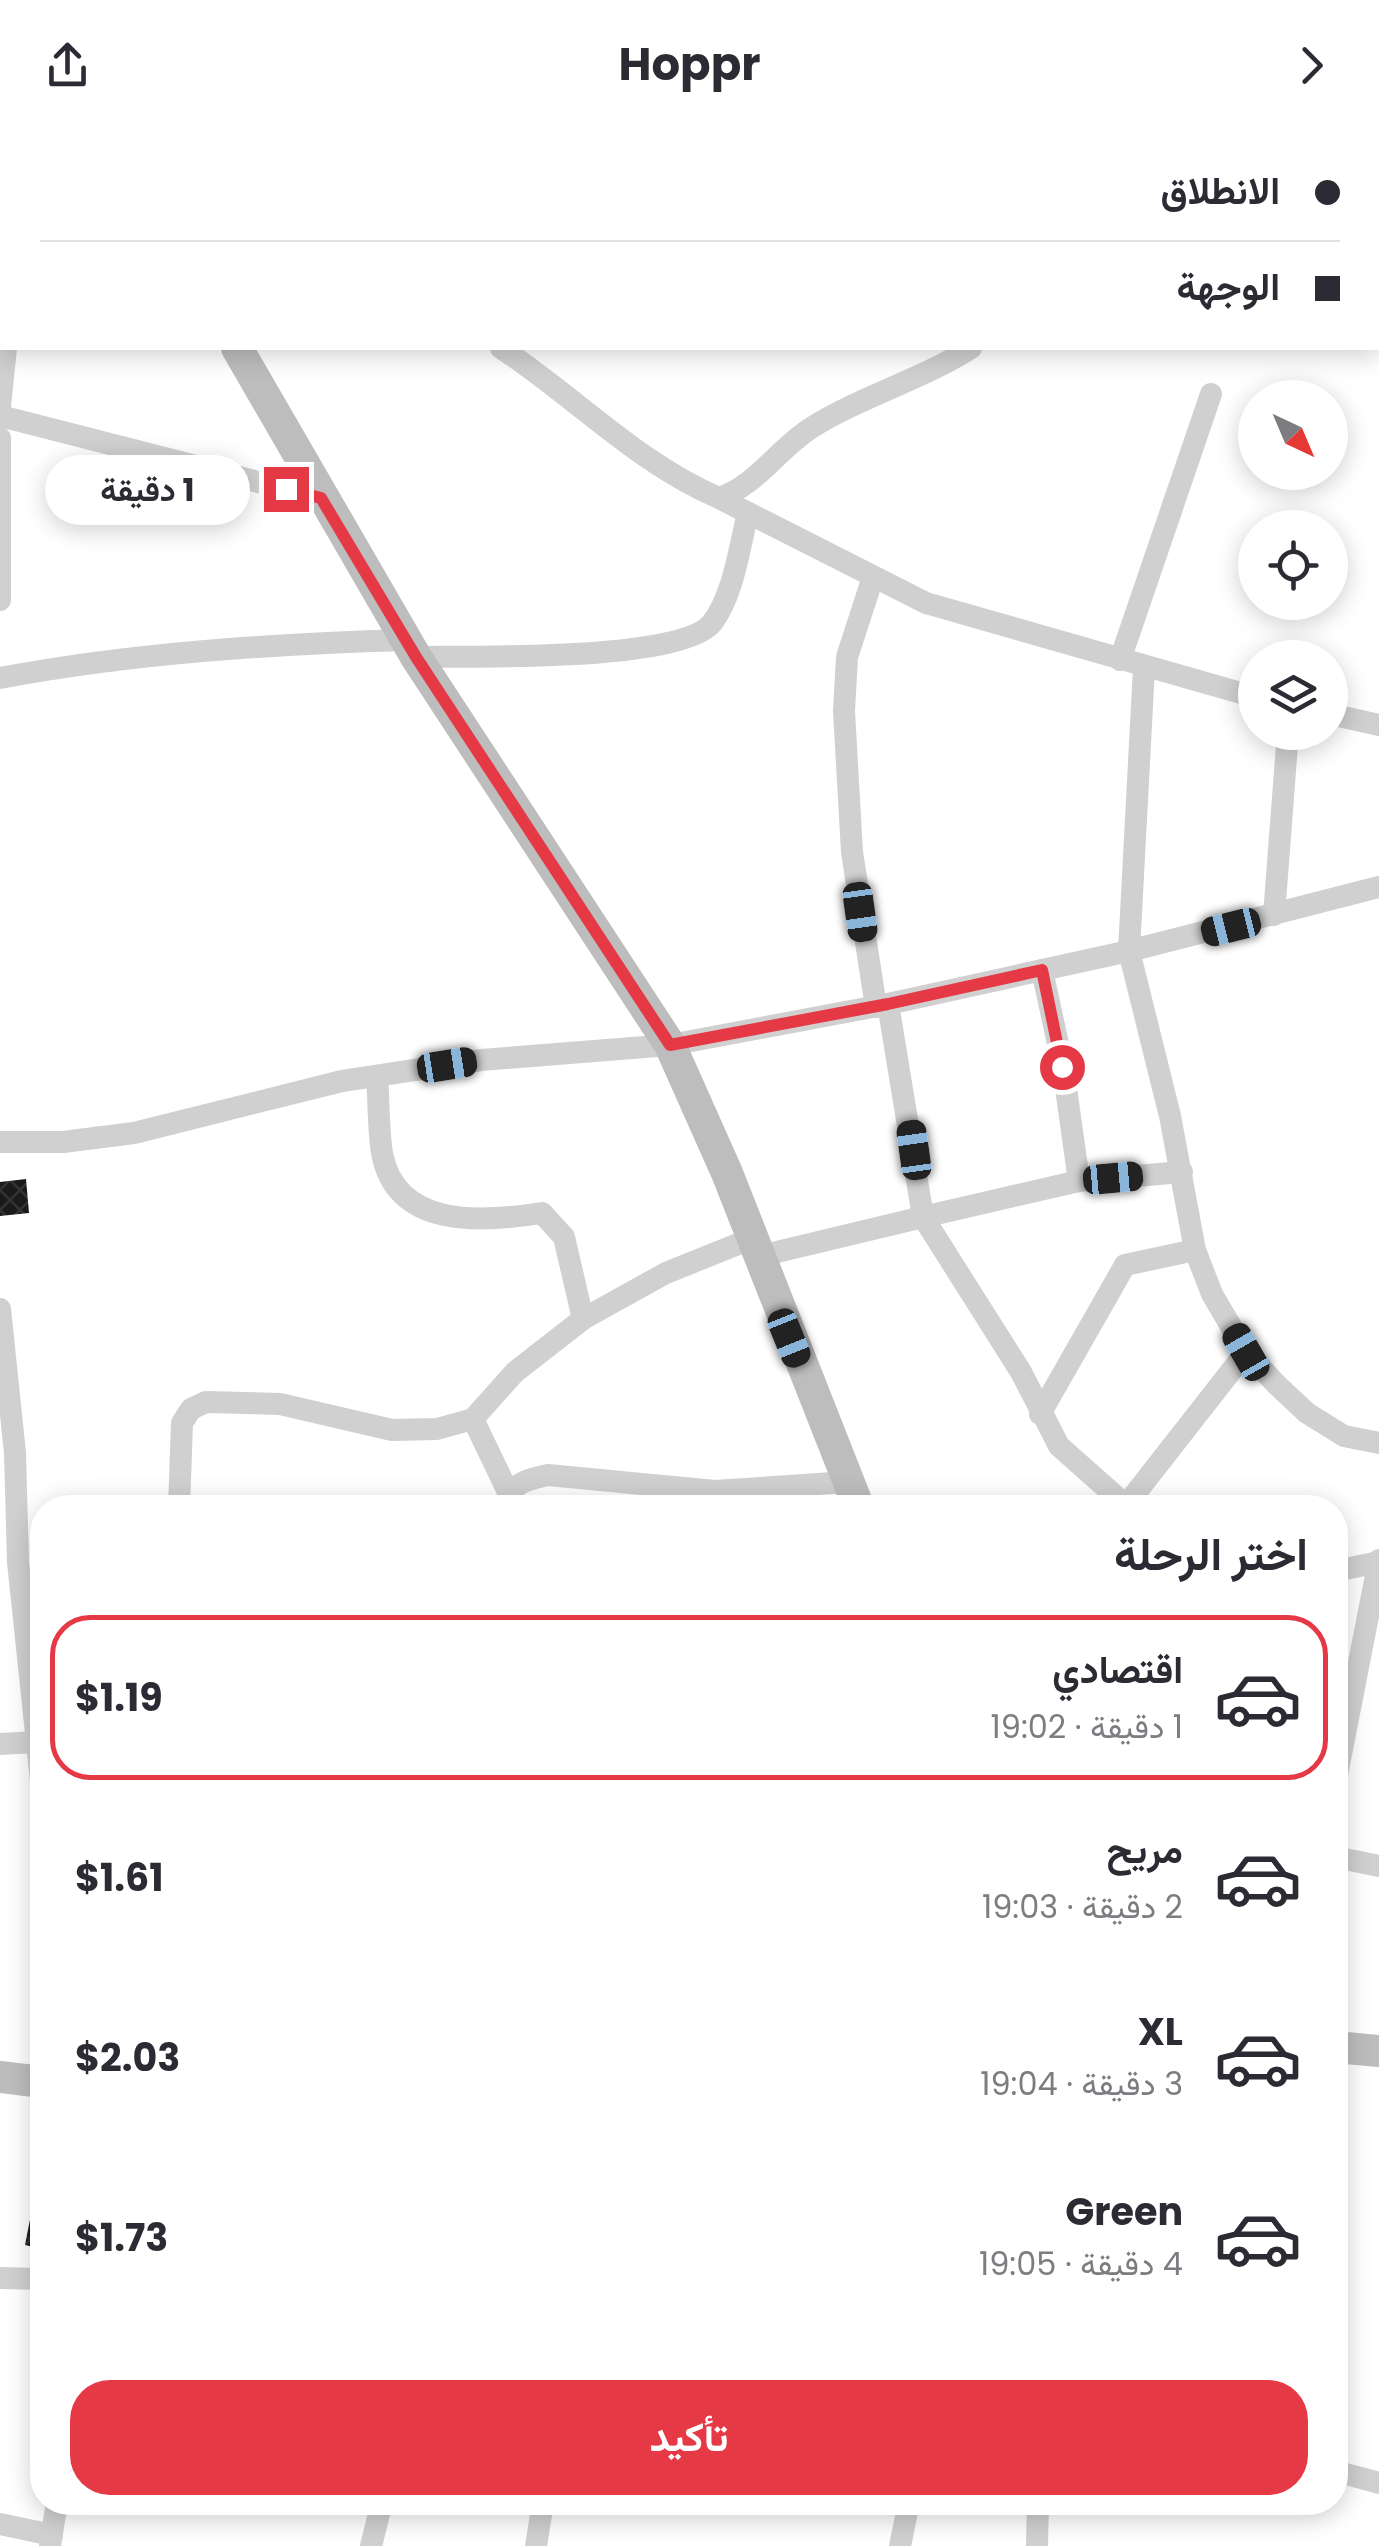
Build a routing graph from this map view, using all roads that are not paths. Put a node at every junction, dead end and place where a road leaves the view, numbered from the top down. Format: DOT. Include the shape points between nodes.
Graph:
graph roads {
  1 [pos="6,350"];
  2 [pos="238,350"];
  3 [pos="504,350"];
  4 [pos="967,350"];
  5 [pos="1212,394"];
  6 [pos="0,406"];
  7 [pos="0,416"];
  8 [pos="0,438"];
  9 [pos="321,498"];
  10 [pos="718,498"];
  11 [pos="748,513"];
  12 [pos="872,577"];
  13 [pos="0,600"];
  14 [pos="411,649"];
  15 [pos="1120,660"];
  16 [pos="1144,668"];
  17 [pos="0,678"];
  18 [pos="1238,692"];
  19 [pos="1348,718"];
  20 [pos="1379,725"];
  21 [pos="1287,750"];
  22 [pos="1379,887"];
  23 [pos="1274,916"];
  24 [pos="1129,951"];
  25 [pos="1042,970"];
  26 [pos="882,1006"];
  27 [pos="670,1045"];
  28 [pos="378,1076"];
  29 [pos="0,1142"];
  30 [pos="1182,1172"];
  31 [pos="1079,1181"];
  32 [pos="923,1217"];
  33 [pos="756,1247"];
  34 [pos="1194,1250"];
  35 [pos="0,1308"];
  36 [pos="583,1319"];
  37 [pos="1246,1352"];
  38 [pos="1040,1414"];
  39 [pos="472,1419"];
  40 [pos="1379,1443"];
  41 [pos="853,1494"];
  42 [pos="179,1495"];
  43 [pos="504,1495"];
  44 [pos="510,1495"];
  45 [pos="1114,1495"];
  46 [pos="1135,1495"];
  47 [pos="1379,1561"];
  48 [pos="1348,1568"];
  49 [pos="30,1676"];
  50 [pos="1348,1719"];
  51 [pos="30,1742"];
  52 [pos="0,1744"];
  53 [pos="1348,1859"];
  54 [pos="1379,1866"];
  55 [pos="1379,2036"];
  56 [pos="1348,2037"];
  57 [pos="1348,2048"];
  58 [pos="1379,2051"];
  59 [pos="0,2077"];
  60 [pos="30,2081"];
  61 [pos="0,2278"];
  62 [pos="30,2279"];
  63 [pos="1348,2474"];
  64 [pos="1379,2482"];
  65 [pos="55,2515"];
  66 [pos="379,2515"];
  67 [pos="541,2515"];
  68 [pos="906,2515"];
  69 [pos="1038,2515"];
  70 [pos="0,2524"];
  71 [pos="51,2541"];
  72 [pos="371,2546"];
  73 [pos="536,2546"];
  74 [pos="900,2546"];
  75 [pos="1037,2546"];
  1 -- 6 [label="street"];
  2 -- 9 [label="street"];
  3 -- 10 [label="street" via="626,442"];
  4 -- 10 [label="street" via="864,396 806,431 742,490"];
  5 -- 15 [label="street"];
  7 -- 9 [label="street"];
  8 -- 13 [label="street"];
  9 -- 14 [label="street"];
  10 -- 11 [label="street"];
  11 -- 12 [label="street"];
  11 -- 14 [label="street" via="722,603 692,640 601,652"];
  12 -- 15 [label="street" via="926,603"];
  12 -- 26 [label="street" via="847,656 844,711 852,852"];
  14 -- 17 [label="street" via="320,642 82,663"];
  14 -- 27 [label="street"];
  15 -- 16 [label="street"];
  16 -- 18 [label="street"];
  16 -- 24 [label="street"];
  19 -- 20 [label="street"];
  21 -- 23 [label="street"];
  22 -- 23 [label="street"];
  23 -- 24 [label="street"];
  24 -- 25 [label="street"];
  24 -- 30 [label="street"];
  25 -- 26 [label="street"];
  25 -- 31 [label="street"];
  26 -- 27 [label="street"];
  26 -- 32 [label="street"];
  27 -- 28 [label="street" via="498,1058"];
  27 -- 33 [label="street"];
  28 -- 29 [label="street" via="134,1133"];
  28 -- 36 [label="street" via="382,1155 394,1184 433,1214 458,1220 542,1213 564,1236"];
  30 -- 31 [label="street"];
  30 -- 34 [label="street"];
  31 -- 32 [label="street"];
  32 -- 33 [label="street"];
  32 -- 38 [label="street" via="1021,1372"];
  33 -- 36 [label="street" via="666,1273"];
  33 -- 41 [label="street"];
  34 -- 37 [label="street"];
  34 -- 38 [label="street" via="1125,1265"];
  35 -- 49 [label="street"];
  36 -- 39 [label="street" via="515,1372"];
  37 -- 40 [label="street" via="1307,1414 1344,1436"];
  37 -- 46 [label="street"];
  38 -- 45 [label="street" via="1059,1446"];
  39 -- 42 [label="street" via="437,1429 392,1430 280,1404 206,1402 182,1423"];
  39 -- 43 [label="street"];
  41 -- 44 [label="street" via="714,1491 548,1475 522,1481"];
  47 -- 48 [label="street"];
  47 -- 50 [label="street"];
  51 -- 52 [label="street"];
  53 -- 54 [label="street"];
  55 -- 56 [label="street"];
  57 -- 58 [label="street"];
  59 -- 60 [label="street"];
  61 -- 62 [label="street"];
  63 -- 64 [label="street"];
  65 -- 71 [label="street"];
  66 -- 72 [label="street"];
  67 -- 73 [label="street"];
  68 -- 74 [label="street"];
  69 -- 75 [label="street"];
  70 -- 71 [label="street"];
}
